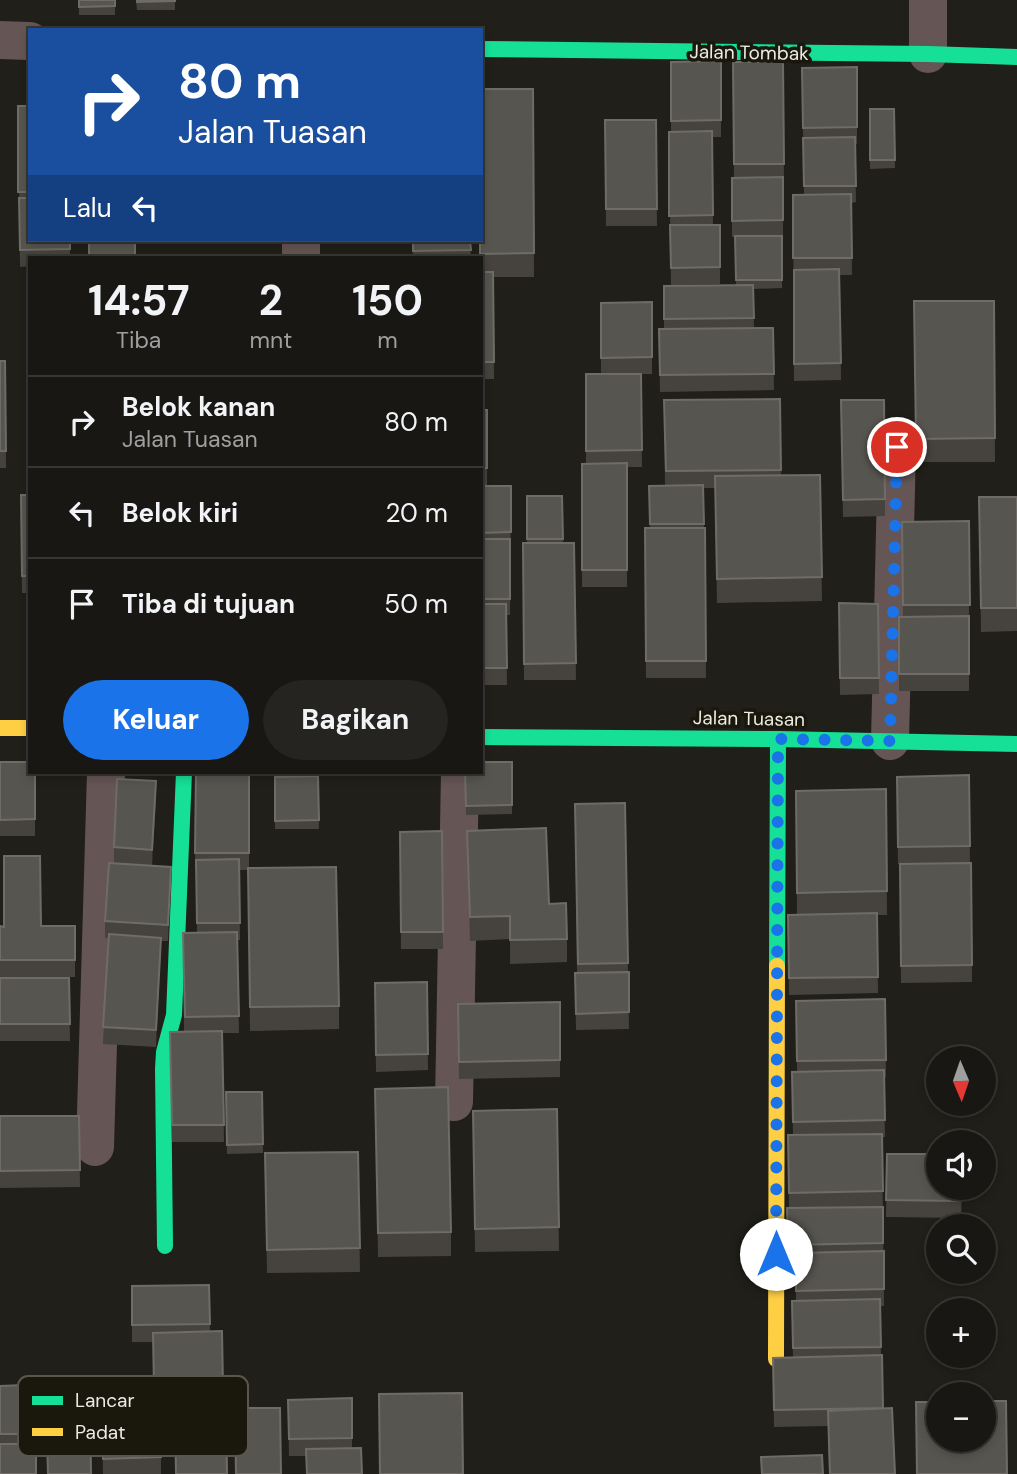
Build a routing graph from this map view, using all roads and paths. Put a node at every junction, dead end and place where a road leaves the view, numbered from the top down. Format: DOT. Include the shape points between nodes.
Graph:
graph roads {
  1 [pos="928,0"];
  2 [pos="0,40"];
  3 [pos="28,41"];
  4 [pos="483,49"];
  5 [pos="928,54"];
  6 [pos="1017,57"];
  7 [pos="897,447"];
  8 [pos="0,728"];
  9 [pos="28,728"];
  10 [pos="483,737"];
  11 [pos="778,739"];
  12 [pos="890,741"];
  13 [pos="1017,744"];
  14 [pos="106,774"];
  15 [pos="184,774"];
  16 [pos="460,774"];
  17 [pos="454,1102"];
  18 [pos="96,1147"];
  19 [pos="165,1246"];
  20 [pos="776,1359"];
  1 -- 5 [label="street"];
  2 -- 3 [label="street"];
  4 -- 5 [label="street, Jalan Tombak"];
  5 -- 6 [label="street, Jalan Tombak"];
  7 -- 12 [label="street"];
  8 -- 9 [label="street"];
  10 -- 11 [label="street, Jalan Tuasan"];
  11 -- 12 [label="street, Jalan Tuasan"];
  11 -- 20 [label="street"];
  12 -- 13 [label="street, Jalan Tuasan"];
  14 -- 18 [label="street"];
  15 -- 19 [label="street" via="174,1015 163,1069"];
  16 -- 17 [label="street"];
}
